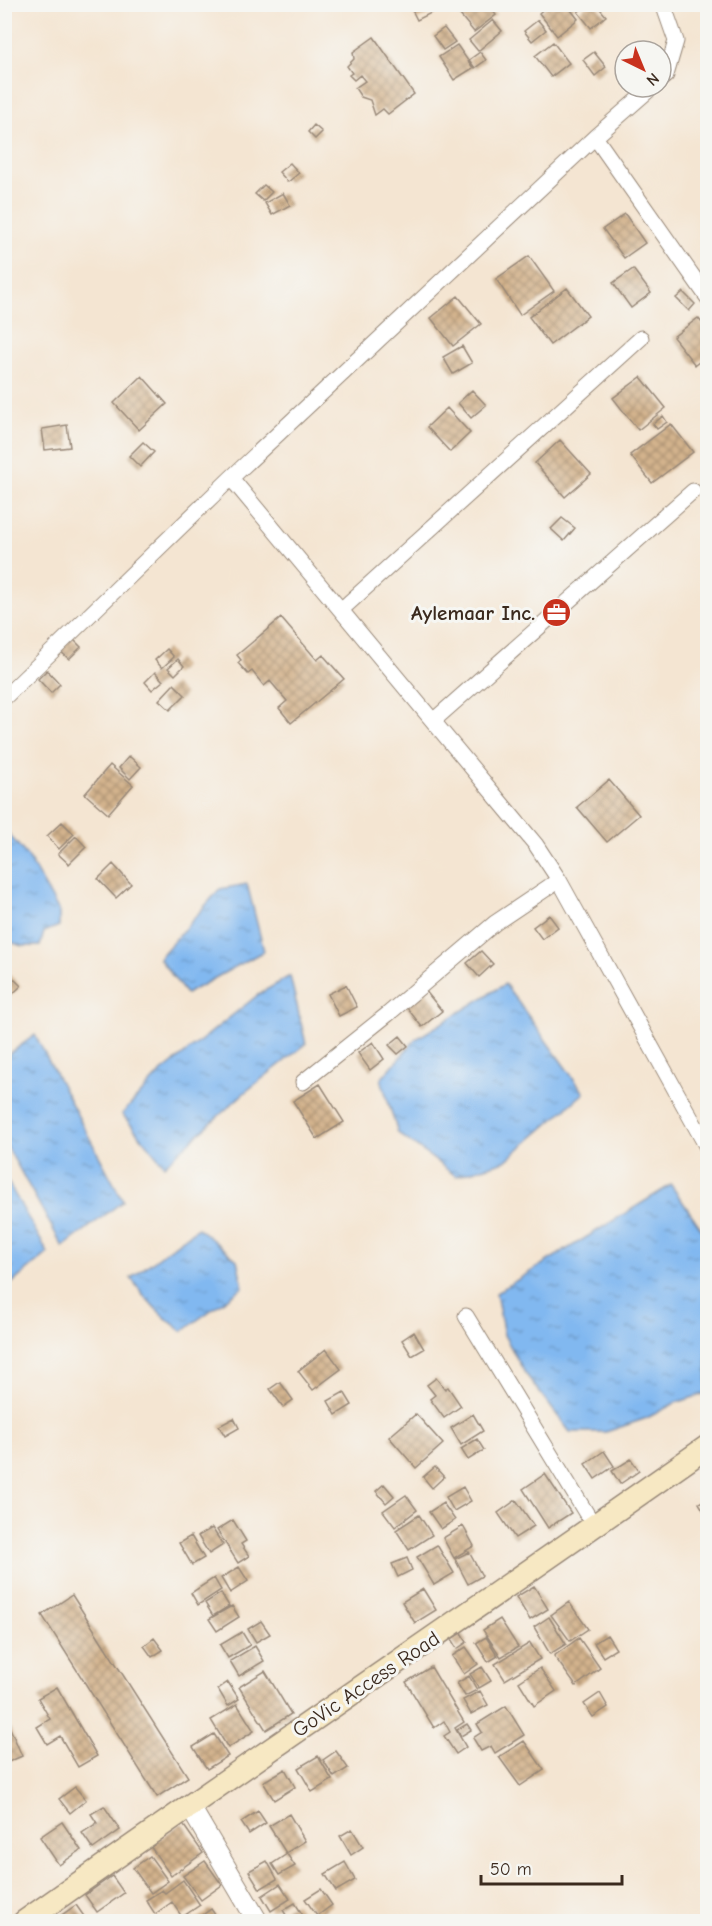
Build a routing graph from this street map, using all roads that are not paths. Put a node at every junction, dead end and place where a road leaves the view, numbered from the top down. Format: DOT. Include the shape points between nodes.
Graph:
graph roads {
  1 [pos="663,4"];
  2 [pos="673,51"];
  3 [pos="638,99"];
  4 [pos="595,137"];
  5 [pos="708,298"];
  6 [pos="641,338"];
  7 [pos="231,478"];
  8 [pos="693,491"];
  9 [pos="340,610"];
  10 [pos="4,698"];
  11 [pos="433,722"];
  12 [pos="559,880"];
  13 [pos="303,1082"];
  14 [pos="708,1149"];
  15 [pos="466,1316"];
  16 [pos="708,1446"];
  17 [pos="594,1526"];
  18 [pos="189,1805"];
  19 [pos="24,1922"];
  20 [pos="258,1922"];
  1 -- 2 [label="street" via="676,41"];
  3 -- 4 [label="street"];
  4 -- 5 [label="street"];
  4 -- 7 [label="street"];
  6 -- 9 [label="street"];
  7 -- 9 [label="street"];
  7 -- 10 [label="street"];
  8 -- 11 [label="street"];
  9 -- 11 [label="street"];
  11 -- 12 [label="street" via="536,845"];
  12 -- 13 [label="street" via="495,923"];
  12 -- 14 [label="street"];
  15 -- 17 [label="street"];
  16 -- 17 [label="main road, GoVic Access Road"];
  17 -- 18 [label="main road, GoVic Access Road"];
  18 -- 19 [label="main road, GoVic Access Road"];
  18 -- 20 [label="street"];
}
